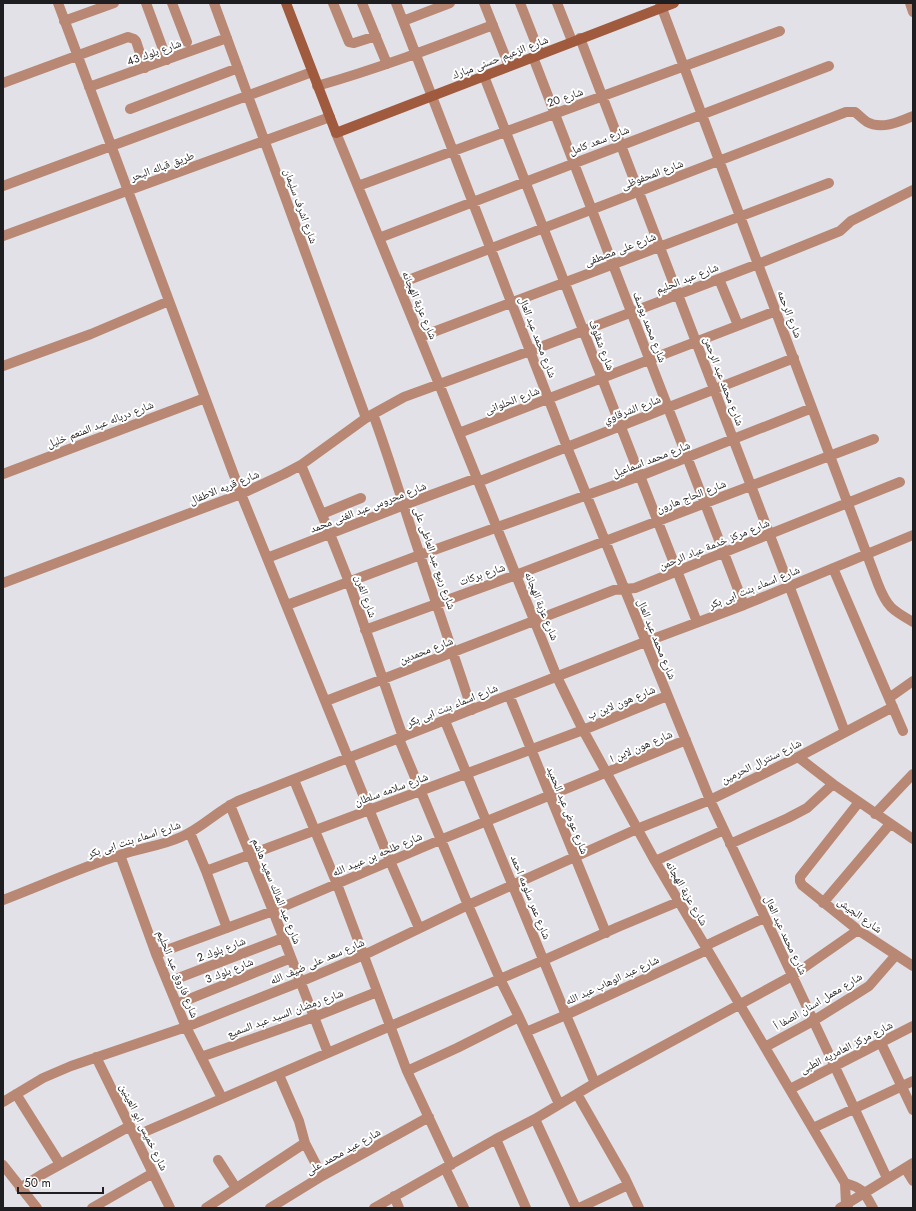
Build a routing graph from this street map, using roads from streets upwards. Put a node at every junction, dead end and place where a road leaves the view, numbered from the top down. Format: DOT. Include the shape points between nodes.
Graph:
graph roads {
  1 [pos="58,3"];
  2 [pos="114,3"];
  3 [pos="146,3"];
  4 [pos="172,3"];
  5 [pos="214,3"];
  6 [pos="286,3"];
  7 [pos="333,3"];
  8 [pos="362,3"];
  9 [pos="396,3"];
  10 [pos="450,3"];
  11 [pos="484,3"];
  12 [pos="520,3"];
  13 [pos="557,3"];
  14 [pos="674,3"];
  15 [pos="910,3"];
  16 [pos="661,5"];
  17 [pos="913,12"];
  18 [pos="64,21"];
  19 [pos="402,21"];
  20 [pos="493,25"];
  21 [pos="780,31"];
  22 [pos="376,36"];
  23 [pos="227,38"];
  24 [pos="576,40"];
  25 [pos="187,42"];
  26 [pos="416,54"];
  27 [pos="77,55"];
  28 [pos="536,55"];
  29 [pos="167,60"];
  30 [pos="387,64"];
  31 [pos="509,66"];
  32 [pos="684,66"];
  33 [pos="828,66"];
  34 [pos="145,68"];
  35 [pos="238,68"];
  36 [pos="312,72"];
  37 [pos="484,76"];
  38 [pos="3,83"];
  39 [pos="317,86"];
  40 [pos="89,88"];
  41 [pos="248,95"];
  42 [pos="432,96"];
  43 [pos="602,96"];
  44 [pos="130,109"];
  45 [pos="555,114"];
  46 [pos="702,114"];
  47 [pos="913,116"];
  48 [pos="330,117"];
  49 [pos="506,132"];
  50 [pos="336,133"];
  51 [pos="264,141"];
  52 [pos="621,145"];
  53 [pos="111,146"];
  54 [pos="453,151"];
  55 [pos="720,161"];
  56 [pos="574,163"];
  57 [pos="525,181"];
  58 [pos="829,183"];
  59 [pos="3,186"];
  60 [pos="358,186"];
  61 [pos="913,190"];
  62 [pos="128,191"];
  63 [pos="639,192"];
  64 [pos="472,202"];
  65 [pos="592,210"];
  66 [pos="740,216"];
  67 [pos="544,228"];
  68 [pos="3,236"];
  69 [pos="378,238"];
  70 [pos="660,247"];
  71 [pos="491,249"];
  72 [pos="613,264"];
  73 [pos="758,264"];
  74 [pos="719,279"];
  75 [pos="565,282"];
  76 [pos="398,284"];
  77 [pos="678,295"];
  78 [pos="169,301"];
  79 [pos="512,303"];
  80 [pos="776,311"];
  81 [pos="631,312"];
  82 [pos="738,325"];
  83 [pos="584,330"];
  84 [pos="420,337"];
  85 [pos="696,342"];
  86 [pos="530,351"];
  87 [pos="794,358"];
  88 [pos="649,360"];
  89 [pos="3,366"];
  90 [pos="602,378"];
  91 [pos="440,384"];
  92 [pos="714,389"];
  93 [pos="205,398"];
  94 [pos="548,398"];
  95 [pos="668,408"];
  96 [pos="812,408"];
  97 [pos="369,416"];
  98 [pos="621,426"];
  99 [pos="459,433"];
  100 [pos="733,439"];
  101 [pos="874,439"];
  102 [pos="567,447"];
  103 [pos="830,456"];
  104 [pos="687,458"];
  105 [pos="300,465"];
  106 [pos="3,474"];
  107 [pos="640,476"];
  108 [pos="477,480"];
  109 [pos="900,482"];
  110 [pos="751,486"];
  111 [pos="241,494"];
  112 [pos="587,496"];
  113 [pos="361,498"];
  114 [pos="705,503"];
  115 [pos="848,503"];
  116 [pos="404,505"];
  117 [pos="322,514"];
  118 [pos="658,521"];
  119 [pos="497,528"];
  120 [pos="330,534"];
  121 [pos="770,534"];
  122 [pos="913,535"];
  123 [pos="605,542"];
  124 [pos="724,552"];
  125 [pos="867,554"];
  126 [pos="420,555"];
  127 [pos="268,558"];
  128 [pos="833,568"];
  129 [pos="678,571"];
  130 [pos="516,575"];
  131 [pos="349,582"];
  132 [pos="3,583"];
  133 [pos="789,586"];
  134 [pos="624,589"];
  135 [pos="437,603"];
  136 [pos="287,605"];
  137 [pos="744,605"];
  138 [pos="534,620"];
  139 [pos="697,622"];
  140 [pos="913,622"];
  141 [pos="365,630"];
  142 [pos="645,642"];
  143 [pos="453,652"];
  144 [pos="557,677"];
  145 [pos="383,679"];
  146 [pos="913,681"];
  147 [pos="509,695"];
  148 [pos="667,696"];
  149 [pos="889,698"];
  150 [pos="326,701"];
  151 [pos="893,708"];
  152 [pos="472,710"];
  153 [pos="445,721"];
  154 [pos="583,730"];
  155 [pos="903,731"];
  156 [pos="845,732"];
  157 [pos="401,738"];
  158 [pos="686,740"];
  159 [pos="531,750"];
  160 [pos="798,757"];
  161 [pos="349,758"];
  162 [pos="606,773"];
  163 [pos="467,774"];
  164 [pos="913,774"];
  165 [pos="294,780"];
  166 [pos="833,784"];
  167 [pos="421,791"];
  168 [pos="550,796"];
  169 [pos="710,800"];
  170 [pos="860,802"];
  171 [pos="230,805"];
  172 [pos="370,810"];
  173 [pos="875,814"];
  174 [pos="486,822"];
  175 [pos="890,824"];
  176 [pos="636,829"];
  177 [pos="724,830"];
  178 [pos="314,831"];
  179 [pos="190,833"];
  180 [pos="913,839"];
  181 [pos="440,840"];
  182 [pos="730,844"];
  183 [pos="120,855"];
  184 [pos="250,855"];
  185 [pos="575,857"];
  186 [pos="654,860"];
  187 [pos="390,861"];
  188 [pos="206,871"];
  189 [pos="336,884"];
  190 [pos="512,885"];
  191 [pos="3,900"];
  192 [pos="678,902"];
  193 [pos="823,903"];
  194 [pos="468,905"];
  195 [pos="273,911"];
  196 [pos="764,918"];
  197 [pos="227,928"];
  198 [pos="419,928"];
  199 [pos="858,930"];
  200 [pos="606,933"];
  201 [pos="283,938"];
  202 [pos="706,948"];
  203 [pos="156,954"];
  204 [pos="364,955"];
  205 [pos="896,955"];
  206 [pos="291,958"];
  207 [pos="544,960"];
  208 [pos="913,966"];
  209 [pos="792,976"];
  210 [pos="500,979"];
  211 [pos="168,982"];
  212 [pos="300,982"];
  213 [pos="377,992"];
  214 [pos="739,1003"];
  215 [pos="177,1004"];
  216 [pos="566,1015"];
  217 [pos="314,1017"];
  218 [pos="519,1017"];
  219 [pos="813,1020"];
  220 [pos="390,1026"];
  221 [pos="913,1026"];
  222 [pos="186,1027"];
  223 [pos="526,1032"];
  224 [pos="881,1043"];
  225 [pos="765,1047"];
  226 [pos="328,1053"];
  227 [pos="96,1057"];
  228 [pos="201,1057"];
  229 [pos="834,1067"];
  230 [pos="407,1071"];
  231 [pos="280,1075"];
  232 [pos="913,1081"];
  233 [pos="595,1083"];
  234 [pos="902,1086"];
  235 [pos="790,1089"];
  236 [pos="16,1094"];
  237 [pos="577,1094"];
  238 [pos="222,1098"];
  239 [pos="3,1102"];
  240 [pos="559,1104"];
  241 [pos="854,1109"];
  242 [pos="913,1110"];
  243 [pos="429,1117"];
  244 [pos="535,1119"];
  245 [pos="130,1126"];
  246 [pos="813,1128"];
  247 [pos="136,1136"];
  248 [pos="496,1139"];
  249 [pos="305,1143"];
  250 [pos="218,1160"];
  251 [pos="60,1164"];
  252 [pos="3,1165"];
  253 [pos="909,1165"];
  254 [pos="448,1166"];
  255 [pos="153,1173"];
  256 [pos="322,1176"];
  257 [pos="887,1178"];
  258 [pos="913,1181"];
  259 [pos="845,1183"];
  260 [pos="628,1185"];
  261 [pos="20,1188"];
  262 [pos="236,1188"];
  263 [pos="864,1192"];
  264 [pos="394,1196"];
  265 [pos="845,1207"];
  266 [pos="37,1208"];
  267 [pos="92,1208"];
  268 [pos="170,1208"];
  269 [pos="206,1208"];
  270 [pos="270,1208"];
  271 [pos="374,1208"];
  272 [pos="399,1208"];
  273 [pos="464,1208"];
  274 [pos="526,1208"];
  275 [pos="578,1208"];
  276 [pos="639,1208"];
  277 [pos="873,1208"];
  1 -- 18 [label="street"];
  2 -- 18 [label="street"];
  3 -- 29 [label="street"];
  4 -- 25 [label="street"];
  5 -- 23 [label="street, شارع اشرف سليمان"];
  6 -- 36 [label="street, شارع عزبة الهجانه"];
  7 -- 22 [label="street" via="350,43"];
  8 -- 22 [label="street"];
  9 -- 19 [label="street, شارع محمد عبد العال"];
  10 -- 19 [label="street"];
  11 -- 20 [label="street"];
  12 -- 28 [label="street, شارع محمد يوسف"];
  13 -- 24 [label="street, شارع محمد عبد الرحمن"];
  14 -- 16 [label="street, شارع الزعيم حسنى مبارك"];
  15 -- 17 [label="street"];
  16 -- 24 [label="street, شارع الزعيم حسنى مبارك"];
  16 -- 32 [label="street, شارع الرحمه"];
  18 -- 27 [label="street"];
  19 -- 26 [label="street, شارع محمد عبد العال"];
  20 -- 26 [label="street"];
  20 -- 31 [label="street"];
  21 -- 32 [label="street, شارع 20"];
  22 -- 30 [label="street"];
  23 -- 29 [label="street, شارع بلوك 43"];
  23 -- 35 [label="street, شارع اشرف سليمان"];
  24 -- 28 [label="street, شارع الزعيم حسنى مبارك"];
  24 -- 43 [label="street, شارع محمد عبد الرحمن"];
  26 -- 30 [label="street"];
  26 -- 42 [label="street, شارع محمد عبد العال"];
  27 -- 34 [label="street" via="128,37 136,41"];
  27 -- 38 [label="street"];
  27 -- 40 [label="street"];
  28 -- 31 [label="street, شارع الزعيم حسنى مبارك"];
  28 -- 45 [label="street, شارع محمد يوسف"];
  29 -- 34 [label="street, شارع بلوك 43"];
  30 -- 39 [label="street"];
  31 -- 37 [label="street, شارع الزعيم حسنى مبارك"];
  32 -- 43 [label="street, شارع 20"];
  32 -- 46 [label="street, شارع الرحمه"];
  33 -- 46 [label="street, شارع سعد كامل"];
  34 -- 40 [label="street, شارع بلوك 43"];
  35 -- 41 [label="street, شارع اشرف سليمان"];
  35 -- 44 [label="street"];
  36 -- 39 [label="street, شارع عزبة الهجانه"];
  36 -- 41 [label="street"];
  37 -- 42 [label="street, شارع الزعيم حسنى مبارك"];
  37 -- 49 [label="street, شارع شقلوف"];
  39 -- 48 [label="street, شارع عزبة الهجانه"];
  40 -- 53 [label="street"];
  41 -- 51 [label="street, شارع اشرف سليمان"];
  41 -- 53 [label="street"];
  42 -- 50 [label="street, شارع الزعيم حسنى مبارك"];
  42 -- 54 [label="street, شارع محمد عبد العال"];
  43 -- 45 [label="street, شارع 20"];
  43 -- 52 [label="street, شارع محمد عبد الرحمن"];
  45 -- 49 [label="street, شارع 20"];
  45 -- 56 [label="street, شارع محمد يوسف"];
  46 -- 52 [label="street, شارع سعد كامل"];
  46 -- 55 [label="street, شارع الرحمه"];
  47 -- 55 [label="street, شارع المحفوظى" via="887,125 875,125 868,123 855,112 849,112"];
  48 -- 50 [label="street, شارع عزبة الهجانه"];
  48 -- 51 [label="street, طريق قباله البحر"];
  49 -- 54 [label="street, شارع 20"];
  49 -- 57 [label="street, شارع شقلوف"];
  50 -- 60 [label="street, شارع عزبة الهجانه"];
  51 -- 62 [label="street, طريق قباله البحر"];
  51 -- 97 [label="street, شارع اشرف سليمان"];
  52 -- 56 [label="street, شارع سعد كامل"];
  52 -- 63 [label="street, شارع محمد عبد الرحمن"];
  53 -- 59 [label="street"];
  53 -- 62 [label="street"];
  54 -- 60 [label="street, شارع 20"];
  54 -- 64 [label="street, شارع محمد عبد العال"];
  55 -- 63 [label="street, شارع المحفوظى"];
  55 -- 66 [label="street, شارع الرحمه"];
  56 -- 57 [label="street, شارع سعد كامل"];
  56 -- 65 [label="street, شارع محمد يوسف"];
  57 -- 64 [label="street, شارع سعد كامل"];
  57 -- 67 [label="street, شارع شقلوف"];
  58 -- 66 [label="street, شارع على مصطفى"];
  60 -- 69 [label="street, شارع عزبة الهجانه"];
  61 -- 73 [label="street, شارع عبد الحليم" via="851,221 842,230"];
  62 -- 68 [label="street, طريق قباله البحر"];
  62 -- 78 [label="street"];
  63 -- 65 [label="street, شارع المحفوظى"];
  63 -- 70 [label="street, شارع محمد عبد الرحمن"];
  64 -- 69 [label="street, شارع سعد كامل"];
  64 -- 71 [label="street, شارع محمد عبد العال"];
  65 -- 67 [label="street, شارع المحفوظى"];
  65 -- 72 [label="street, شارع محمد يوسف"];
  66 -- 70 [label="street, شارع على مصطفى"];
  66 -- 73 [label="street, شارع الرحمه"];
  67 -- 71 [label="street, شارع المحفوظى"];
  67 -- 75 [label="street, شارع شقلوف"];
  69 -- 76 [label="street, شارع عزبة الهجانه"];
  70 -- 72 [label="street, شارع على مصطفى"];
  70 -- 77 [label="street, شارع محمد عبد الرحمن"];
  71 -- 76 [label="street, شارع المحفوظى"];
  71 -- 79 [label="street, شارع محمد عبد العال"];
  72 -- 75 [label="street, شارع على مصطفى"];
  72 -- 81 [label="street, شارع محمد يوسف"];
  73 -- 74 [label="street, شارع عبد الحليم"];
  73 -- 80 [label="street, شارع الرحمه"];
  74 -- 77 [label="street, شارع عبد الحليم"];
  74 -- 82 [label="street"];
  75 -- 79 [label="street, شارع على مصطفى"];
  75 -- 83 [label="street, شارع شقلوف"];
  76 -- 84 [label="street, شارع عزبة الهجانه"];
  77 -- 81 [label="street, شارع عبد الحليم"];
  77 -- 85 [label="street, شارع محمد عبد الرحمن"];
  78 -- 89 [label="street"];
  78 -- 93 [label="street"];
  79 -- 84 [label="street, شارع على مصطفى"];
  79 -- 86 [label="street, شارع محمد عبد العال"];
  80 -- 82 [label="street, شارع الحلوانى"];
  80 -- 87 [label="street, شارع الرحمه"];
  81 -- 83 [label="street, شارع عبد الحليم"];
  81 -- 88 [label="street, شارع محمد يوسف"];
  82 -- 85 [label="street, شارع الحلوانى"];
  83 -- 86 [label="street, شارع عبد الحليم"];
  83 -- 90 [label="street, شارع شقلوف"];
  84 -- 91 [label="street, شارع عزبة الهجانه"];
  85 -- 88 [label="street, شارع الحلوانى"];
  85 -- 92 [label="street, شارع محمد عبد الرحمن"];
  86 -- 91 [label="street, شارع عبد الحليم"];
  86 -- 94 [label="street, شارع محمد عبد العال"];
  87 -- 92 [label="street, شارع الشرقاوي"];
  87 -- 96 [label="street, شارع الرحمه"];
  88 -- 90 [label="street, شارع الحلوانى"];
  88 -- 95 [label="street, شارع محمد يوسف"];
  90 -- 94 [label="street, شارع الحلوانى"];
  90 -- 98 [label="street, شارع شقلوف"];
  91 -- 97 [label="street, شارع قريه الاطفال" via="404,397"];
  91 -- 99 [label="street, شارع عزبة الهجانه"];
  92 -- 95 [label="street, شارع الشرقاوي"];
  92 -- 100 [label="street, شارع محمد عبد الرحمن"];
  93 -- 106 [label="street, شارع درباله عبد المنعم خليل"];
  93 -- 111 [label="street"];
  94 -- 99 [label="street, شارع الحلوانى"];
  94 -- 102 [label="street, شارع محمد عبد العال"];
  95 -- 98 [label="street, شارع الشرقاوي"];
  95 -- 104 [label="street, شارع محمد يوسف"];
  96 -- 100 [label="street, شارع محمد اسماعيل"];
  96 -- 103 [label="street, شارع الرحمه"];
  97 -- 105 [label="street, شارع قريه الاطفال"];
  97 -- 116 [label="street, شارع ربيع عبد العاطى على" via="388,455"];
  98 -- 102 [label="street, شارع الشرقاوي"];
  98 -- 107 [label="street, شارع شقلوف"];
  99 -- 108 [label="street, شارع عزبة الهجانه"];
  100 -- 104 [label="street, شارع محمد اسماعيل"];
  100 -- 110 [label="street, شارع محمد عبد الرحمن"];
  101 -- 103 [label="street, شارع الحاج هارون"];
  102 -- 108 [label="street, شارع الشرقاوي"];
  102 -- 112 [label="street, شارع محمد عبد العال"];
  103 -- 110 [label="street, شارع الحاج هارون"];
  103 -- 115 [label="street, شارع الرحمه"];
  104 -- 107 [label="street, شارع محمد اسماعيل"];
  104 -- 114 [label="street, شارع محمد يوسف"];
  105 -- 111 [label="street, شارع قريه الاطفال"];
  105 -- 117 [label="street, شارع الفرن"];
  107 -- 112 [label="street, شارع محمد اسماعيل"];
  107 -- 118 [label="street, شارع شقلوف"];
  108 -- 116 [label="street, شارع محروس عبد الغنى محمد"];
  108 -- 119 [label="street, شارع عزبة الهجانه"];
  109 -- 115 [label="street, شارع مركز خدمة عباد الرحمن"];
  110 -- 114 [label="street, شارع الحاج هارون"];
  110 -- 121 [label="street, شارع محمد عبد الرحمن"];
  111 -- 127 [label="street"];
  111 -- 132 [label="street, شارع قريه الاطفال"];
  112 -- 119 [label="street, شارع محمد اسماعيل"];
  112 -- 123 [label="street, شارع محمد عبد العال"];
  113 -- 117 [label="street"];
  114 -- 118 [label="street, شارع الحاج هارون"];
  114 -- 124 [label="street, شارع محمد يوسف"];
  115 -- 121 [label="street, شارع مركز خدمة عباد الرحمن"];
  115 -- 125 [label="street, شارع الرحمه"];
  116 -- 120 [label="street, شارع محروس عبد الغنى محمد"];
  116 -- 126 [label="street, شارع ربيع عبد العاطى على"];
  117 -- 120 [label="street, شارع الفرن"];
  118 -- 123 [label="street, شارع الحاج هارون"];
  118 -- 129 [label="street, شارع شقلوف"];
  119 -- 126 [label="street, شارع محمد اسماعيل"];
  119 -- 130 [label="street, شارع عزبة الهجانه"];
  120 -- 127 [label="street, شارع محروس عبد الغنى محمد"];
  120 -- 131 [label="street, شارع الفرن"];
  121 -- 124 [label="street, شارع مركز خدمة عباد الرحمن"];
  121 -- 133 [label="street, شارع محمد عبد الرحمن"];
  122 -- 125 [label="street, شارع اسماء بنت ابى بكر"];
  123 -- 130 [label="street, شارع الحاج هارون"];
  123 -- 134 [label="street, شارع محمد عبد العال"];
  124 -- 129 [label="street, شارع مركز خدمة عباد الرحمن"];
  124 -- 137 [label="street, شارع محمد يوسف"];
  125 -- 128 [label="street, شارع اسماء بنت ابى بكر"];
  125 -- 140 [label="street, شارع الرحمه" via="886,603 892,610"];
  126 -- 131 [label="street, شارع محمد اسماعيل"];
  126 -- 135 [label="street, شارع ربيع عبد العاطى على"];
  127 -- 136 [label="street"];
  128 -- 133 [label="street, شارع اسماء بنت ابى بكر"];
  128 -- 149 [label="street"];
  129 -- 134 [label="street, شارع مركز خدمة عباد الرحمن" via="635,588"];
  129 -- 139 [label="street, شارع شقلوف"];
  130 -- 135 [label="street, شارع بركات"];
  130 -- 138 [label="street, شارع عزبة الهجانه"];
  131 -- 136 [label="street, شارع محمد اسماعيل"];
  131 -- 141 [label="street, شارع الفرن"];
  133 -- 137 [label="street, شارع اسماء بنت ابى بكر"];
  133 -- 156 [label="street, شارع محمد عبد الرحمن"];
  134 -- 138 [label="street, شارع مركز خدمة عباد الرحمن" via="614,590"];
  134 -- 142 [label="street, شارع محمد عبد العال"];
  135 -- 141 [label="street, شارع بركات"];
  135 -- 143 [label="street, شارع ربيع عبد العاطى على"];
  136 -- 150 [label="street"];
  137 -- 139 [label="street, شارع اسماء بنت ابى بكر"];
  138 -- 143 [label="street, شارع محمدين"];
  138 -- 144 [label="street, شارع عزبة الهجانه"];
  139 -- 142 [label="street, شارع اسماء بنت ابى بكر"];
  141 -- 145 [label="street, شارع الفرن"];
  142 -- 144 [label="street, شارع اسماء بنت ابى بكر"];
  142 -- 148 [label="street, شارع محمد عبد العال"];
  143 -- 145 [label="street, شارع محمدين"];
  143 -- 152 [label="street, شارع ربيع عبد العاطى على"];
  144 -- 147 [label="street, شارع اسماء بنت ابى بكر"];
  144 -- 154 [label="street, شارع عزبة الهجانه"];
  145 -- 150 [label="street, شارع محمدين"];
  145 -- 157 [label="street, شارع الفرن"];
  146 -- 149 [label="street"];
  147 -- 152 [label="street, شارع اسماء بنت ابى بكر"];
  147 -- 159 [label="street, شارع عوض عبد الحميد"];
  148 -- 154 [label="street, شارع هون لاين ب"];
  148 -- 158 [label="street, شارع محمد عبد العال"];
  149 -- 151 [label="street"];
  150 -- 161 [label="street"];
  151 -- 155 [label="street"];
  151 -- 156 [label="street, شارع سنترال الحرمين"];
  152 -- 153 [label="street, شارع اسماء بنت ابى بكر"];
  153 -- 157 [label="street, شارع اسماء بنت ابى بكر"];
  153 -- 163 [label="street, شارع عمر سلومه احمد"];
  154 -- 159 [label="street, شارع سلامه سلطان"];
  154 -- 162 [label="street, شارع عزبة الهجانه"];
  156 -- 160 [label="street, شارع سنترال الحرمين"];
  157 -- 161 [label="street, شارع اسماء بنت ابى بكر"];
  157 -- 167 [label="street, شارع الفرن"];
  158 -- 162 [label="street, شارع هون لاين ا"];
  158 -- 169 [label="street, شارع محمد عبد العال"];
  159 -- 163 [label="street, شارع سلامه سلطان"];
  159 -- 168 [label="street, شارع عوض عبد الحميد"];
  160 -- 166 [label="street"];
  160 -- 169 [label="street, شارع سنترال الحرمين"];
  161 -- 165 [label="street, شارع اسماء بنت ابى بكر"];
  161 -- 172 [label="street"];
  162 -- 168 [label="street, شارع طلحه بن عبيد الله"];
  162 -- 176 [label="street, شارع عزبة الهجانه"];
  163 -- 167 [label="street, شارع سلامه سلطان"];
  163 -- 174 [label="street, شارع عمر سلومه احمد"];
  164 -- 173 [label="street"];
  165 -- 171 [label="street, شارع اسماء بنت ابى بكر"];
  165 -- 178 [label="street"];
  166 -- 170 [label="street"];
  166 -- 182 [label="street" via="807,808"];
  167 -- 172 [label="street, شارع سلامه سلطان"];
  167 -- 181 [label="street, شارع الفرن"];
  168 -- 174 [label="street, شارع طلحه بن عبيد الله"];
  168 -- 185 [label="street, شارع عوض عبد الحميد"];
  169 -- 176 [label="street, شارع سنترال الحرمين"];
  169 -- 177 [label="street, شارع محمد عبد العال"];
  170 -- 173 [label="street"];
  170 -- 193 [label="street, شارع الجيش" via="800,877 802,885"];
  171 -- 179 [label="street, شارع اسماء بنت ابى بكر"];
  171 -- 184 [label="street, شارع عبد المالك سعيد هاشم"];
  172 -- 178 [label="street, شارع سلامه سلطان"];
  172 -- 187 [label="street"];
  173 -- 175 [label="street"];
  174 -- 181 [label="street, شارع طلحه بن عبيد الله"];
  174 -- 190 [label="street, شارع عمر سلومه احمد"];
  175 -- 180 [label="street"];
  175 -- 193 [label="street"];
  176 -- 185 [label="street, شارع سعد على ضيف الله"];
  176 -- 186 [label="street, شارع عزبة الهجانه"];
  177 -- 182 [label="street, شارع محمد عبد العال"];
  177 -- 186 [label="street"];
  178 -- 184 [label="street, شارع سلامه سلطان"];
  178 -- 189 [label="street"];
  179 -- 183 [label="street, شارع اسماء بنت ابى بكر" via="164,844"];
  179 -- 188 [label="street"];
  181 -- 187 [label="street, شارع طلحه بن عبيد الله"];
  181 -- 194 [label="street, شارع الفرن"];
  182 -- 196 [label="street, شارع محمد عبد العال"];
  183 -- 191 [label="street, شارع اسماء بنت ابى بكر"];
  183 -- 203 [label="street, شارع فاروق عبد الحليم"];
  184 -- 188 [label="street, شارع سلامه سلطان"];
  184 -- 195 [label="street, شارع عبد المالك سعيد هاشم"];
  185 -- 190 [label="street, شارع سعد على ضيف الله"];
  185 -- 200 [label="street, شارع عوض عبد الحميد"];
  186 -- 192 [label="street, شارع عزبة الهجانه"];
  187 -- 189 [label="street, شارع طلحه بن عبيد الله"];
  187 -- 198 [label="street"];
  188 -- 197 [label="street"];
  189 -- 195 [label="street, شارع طلحه بن عبيد الله"];
  189 -- 204 [label="street"];
  190 -- 194 [label="street, شارع سعد على ضيف الله"];
  190 -- 207 [label="street, شارع عمر سلومه احمد"];
  192 -- 200 [label="street"];
  192 -- 202 [label="street, شارع عزبة الهجانه"];
  193 -- 199 [label="street, شارع الجيش"];
  194 -- 198 [label="street, شارع سعد على ضيف الله"];
  194 -- 210 [label="street, شارع الفرن"];
  195 -- 197 [label="street, شارع طلحه بن عبيد الله"];
  195 -- 201 [label="street, شارع عبد المالك سعيد هاشم"];
  196 -- 202 [label="street, شارع عبد الوهاب عبد الله"];
  196 -- 209 [label="street, شارع محمد عبد العال"];
  197 -- 203 [label="street, شارع طلحه بن عبيد الله"];
  198 -- 204 [label="street, شارع سعد على ضيف الله"];
  199 -- 205 [label="street, شارع الجيش"];
  199 -- 209 [label="street"];
  200 -- 207 [label="street"];
  201 -- 206 [label="street, شارع عبد المالك سعيد هاشم"];
  201 -- 211 [label="street, شارع بلوك 2"];
  202 -- 214 [label="street, شارع عزبة الهجانه"];
  202 -- 216 [label="street, شارع عبد الوهاب عبد الله"];
  203 -- 211 [label="street, شارع فاروق عبد الحليم"];
  204 -- 212 [label="street, شارع سعد على ضيف الله"];
  204 -- 213 [label="street"];
  205 -- 208 [label="street, شارع الجيش"];
  205 -- 219 [label="street, شارع معمل اسنان الصفا أ" via="869,986"];
  206 -- 212 [label="street, شارع عبد المالك سعيد هاشم"];
  206 -- 215 [label="street, شارع بلوك 3"];
  207 -- 210 [label="street"];
  207 -- 216 [label="street, شارع عمر سلومه احمد"];
  209 -- 214 [label="street"];
  209 -- 219 [label="street, شارع محمد عبد العال"];
  210 -- 218 [label="street, شارع الفرن"];
  210 -- 220 [label="street"];
  211 -- 215 [label="street, شارع فاروق عبد الحليم"];
  212 -- 217 [label="street, شارع عبد المالك سعيد هاشم"];
  212 -- 222 [label="street, شارع سعد على ضيف الله"];
  213 -- 217 [label="street, شارع رمضان السيد عبد السميع"];
  213 -- 220 [label="street"];
  214 -- 225 [label="street, شارع عزبة الهجانه"];
  214 -- 233 [label="street"];
  215 -- 222 [label="street, شارع فاروق عبد الحليم"];
  216 -- 223 [label="street, شارع عبد الوهاب عبد الله"];
  216 -- 233 [label="street, شارع عمر سلومه احمد"];
  217 -- 226 [label="street, شارع عبد المالك سعيد هاشم"];
  217 -- 228 [label="street, شارع رمضان السيد عبد السميع"];
  218 -- 223 [label="street, شارع الفرن"];
  218 -- 230 [label="street"];
  219 -- 225 [label="street, شارع معمل اسنان الصفا أ"];
  219 -- 229 [label="street, شارع محمد عبد العال"];
  220 -- 226 [label="street"];
  220 -- 230 [label="street"];
  221 -- 224 [label="street, شارع مركز العامريه الطبى"];
  222 -- 227 [label="street, شارع سعد على ضيف الله"];
  222 -- 228 [label="street, شارع فاروق عبد الحليم"];
  223 -- 240 [label="street, شارع الفرن"];
  224 -- 229 [label="street, شارع مركز العامريه الطبى"];
  224 -- 234 [label="street"];
  225 -- 235 [label="street, شارع عزبة الهجانه"];
  226 -- 231 [label="street"];
  227 -- 236 [label="street, شارع سعد على ضيف الله" via="43,1078"];
  227 -- 245 [label="street, شارع خميس ابو العينين"];
  228 -- 238 [label="street, شارع فاروق عبد الحليم"];
  229 -- 235 [label="street, شارع مركز العامريه الطبى"];
  229 -- 241 [label="street, شارع محمد عبد العال"];
  230 -- 243 [label="street"];
  231 -- 238 [label="street"];
  231 -- 249 [label="street"];
  232 -- 234 [label="street"];
  233 -- 237 [label="street"];
  234 -- 241 [label="street"];
  234 -- 242 [label="street"];
  235 -- 246 [label="street, شارع عزبة الهجانه"];
  236 -- 239 [label="street, شارع سعد على ضيف الله"];
  236 -- 251 [label="street"];
  237 -- 240 [label="street"];
  237 -- 260 [label="street" via="604,1138"];
  238 -- 247 [label="street"];
  240 -- 244 [label="street"];
  241 -- 246 [label="street"];
  241 -- 257 [label="street, شارع محمد عبد العال"];
  243 -- 254 [label="street"];
  243 -- 256 [label="street, شارع عيد محمد على"];
  244 -- 248 [label="street"];
  244 -- 275 [label="street"];
  245 -- 247 [label="street, شارع خميس ابو العينين"];
  245 -- 251 [label="street"];
  246 -- 259 [label="street, شارع عزبة الهجانه"];
  247 -- 255 [label="street, شارع خميس ابو العينين"];
  248 -- 254 [label="street"];
  248 -- 274 [label="street"];
  249 -- 256 [label="street"];
  249 -- 262 [label="street"];
  250 -- 262 [label="street"];
  251 -- 261 [label="street"];
  252 -- 261 [label="street"];
  253 -- 257 [label="street"];
  253 -- 258 [label="street"];
  254 -- 264 [label="street"];
  254 -- 273 [label="street"];
  255 -- 267 [label="street"];
  255 -- 268 [label="street, شارع خميس ابو العينين"];
  256 -- 270 [label="street, شارع عيد محمد على"];
  257 -- 263 [label="street"];
  259 -- 263 [label="street"];
  259 -- 265 [label="street"];
  260 -- 275 [label="street"];
  260 -- 276 [label="street"];
  261 -- 266 [label="street"];
  262 -- 269 [label="street"];
  263 -- 265 [label="street"];
  263 -- 277 [label="street"];
  264 -- 271 [label="street"];
  264 -- 272 [label="street"];
}
